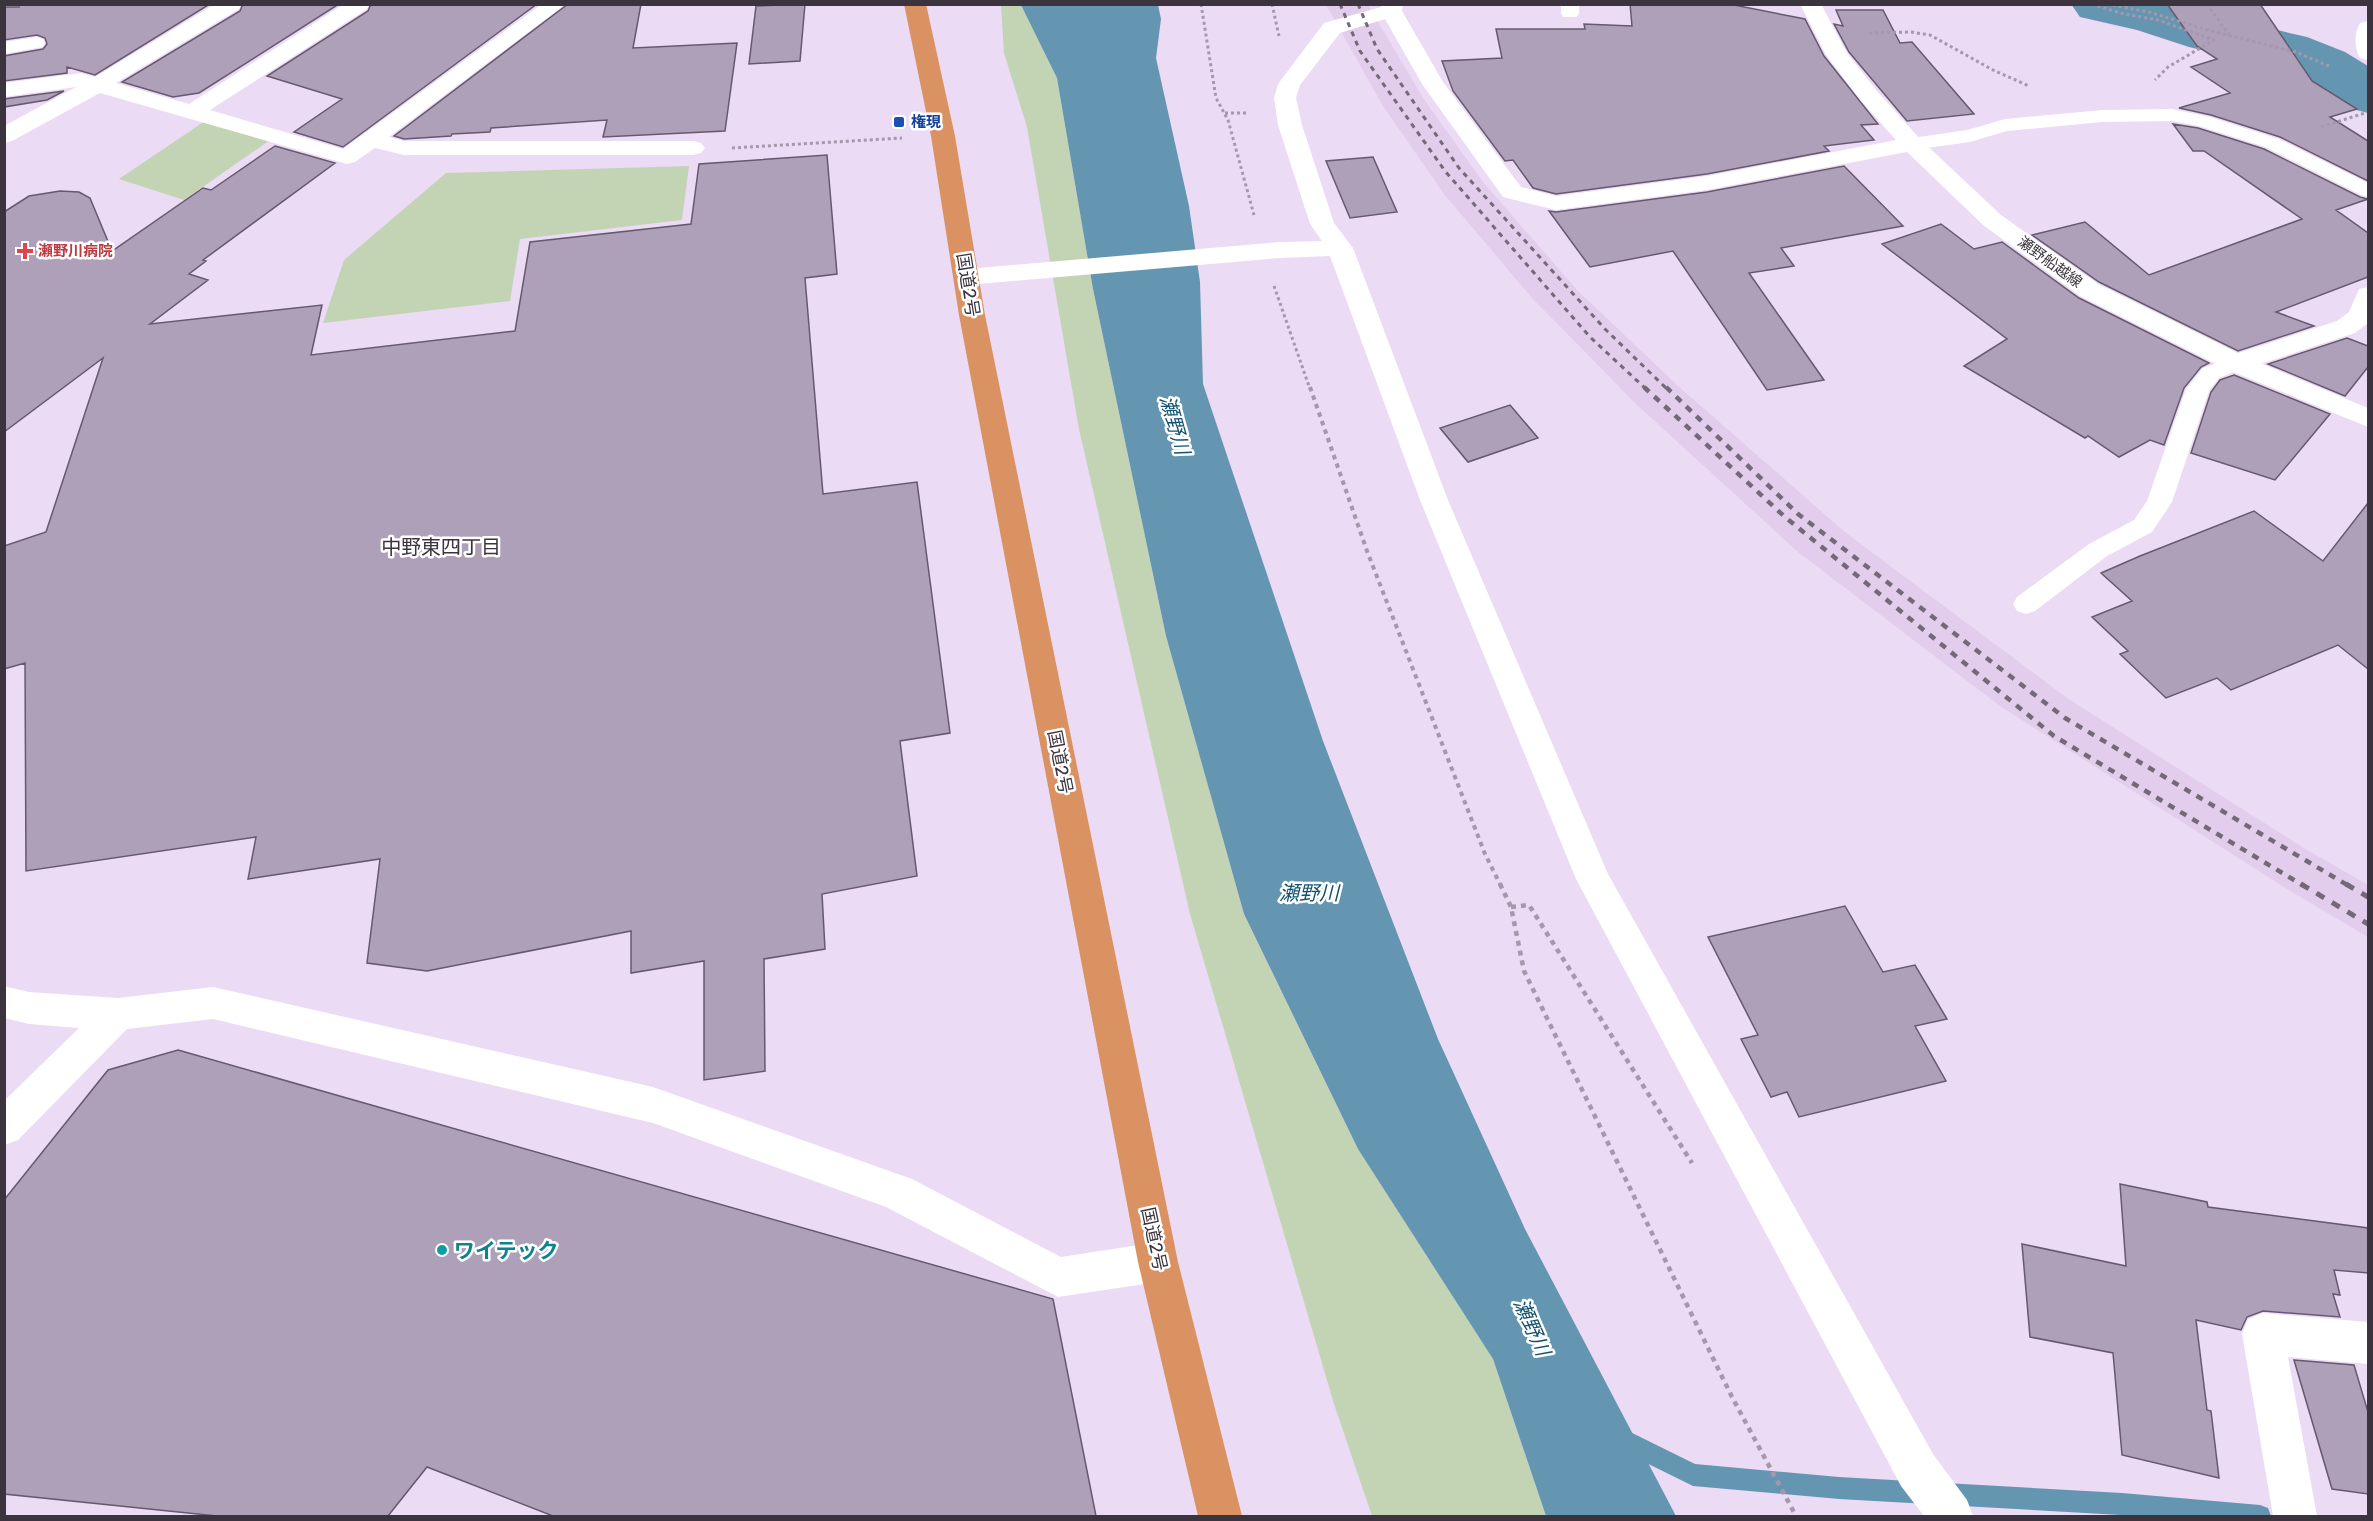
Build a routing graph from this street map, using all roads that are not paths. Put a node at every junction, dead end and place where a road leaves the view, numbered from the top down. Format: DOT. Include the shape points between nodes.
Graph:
graph roads {
  1 [pos="231,4"];
  2 [pos="359,4"];
  3 [pos="556,4"];
  4 [pos="915,4"];
  5 [pos="1810,4"];
  6 [pos="1391,8"];
  7 [pos="2368,28"];
  8 [pos="36,44"];
  9 [pos="4,48"];
  10 [pos="2368,53"];
  11 [pos="97,85"];
  12 [pos="4,90"];
  13 [pos="192,112"];
  14 [pos="4,136"];
  15 [pos="371,140"];
  16 [pos="1912,144"];
  17 [pos="693,148"];
  18 [pos="2368,191"];
  19 [pos="1340,248"];
  20 [pos="967,277"];
  21 [pos="2368,295"];
  22 [pos="2236,363"];
  23 [pos="2368,418"];
  24 [pos="2026,604"];
  25 [pos="4,1002"];
  26 [pos="118,1014"];
  27 [pos="4,1127"];
  28 [pos="1158,1262"];
  29 [pos="2368,1343"];
  30 [pos="2292,1498"];
  31 [pos="1220,1516"];
  32 [pos="1952,1516"];
  1 -- 11 [label="street"];
  2 -- 13 [label="street"];
  3 -- 15 [label="street"];
  4 -- 20 [label="highway, 国道2号"];
  5 -- 16 [label="street, 瀬野船越線" via="1838,55"];
  6 -- 16 [label="street" via="1433,84 1512,192 1556,203 1707,183"];
  6 -- 19 [label="street" via="1332,28 1289,84 1285,98 1322,224"];
  7 -- 10 [label="street"];
  8 -- 9 [label="lane"];
  11 -- 12 [label="street" via="81,80"];
  11 -- 13 [label="street"];
  11 -- 14 [label="street"];
  13 -- 15 [label="street" via="347,157"];
  15 -- 17 [label="street" via="404,148"];
  16 -- 18 [label="lane" via="1970,136 2005,125 2102,116 2183,117 2291,150"];
  16 -- 22 [label="street, 瀬野船越線" via="1992,220 2089,290"];
  19 -- 20 [label="street"];
  19 -- 32 [label="street" via="1434,500 1593,879 1917,1470"];
  20 -- 28 [label="highway, 国道2号"];
  21 -- 22 [label="street" via="2361,316 2346,327"];
  22 -- 23 [label="street, 瀬野船越線"];
  22 -- 24 [label="lane" via="2211,373 2198,389 2158,502 2144,526 2098,550"];
  25 -- 26 [label="street" via="28,1008"];
  26 -- 27 [label="street"];
  26 -- 28 [label="street" via="213,1003 653,1105 898,1192 1058,1277"];
  28 -- 31 [label="highway, 国道2号"];
  29 -- 30 [label="street" via="2263,1334"];
}
